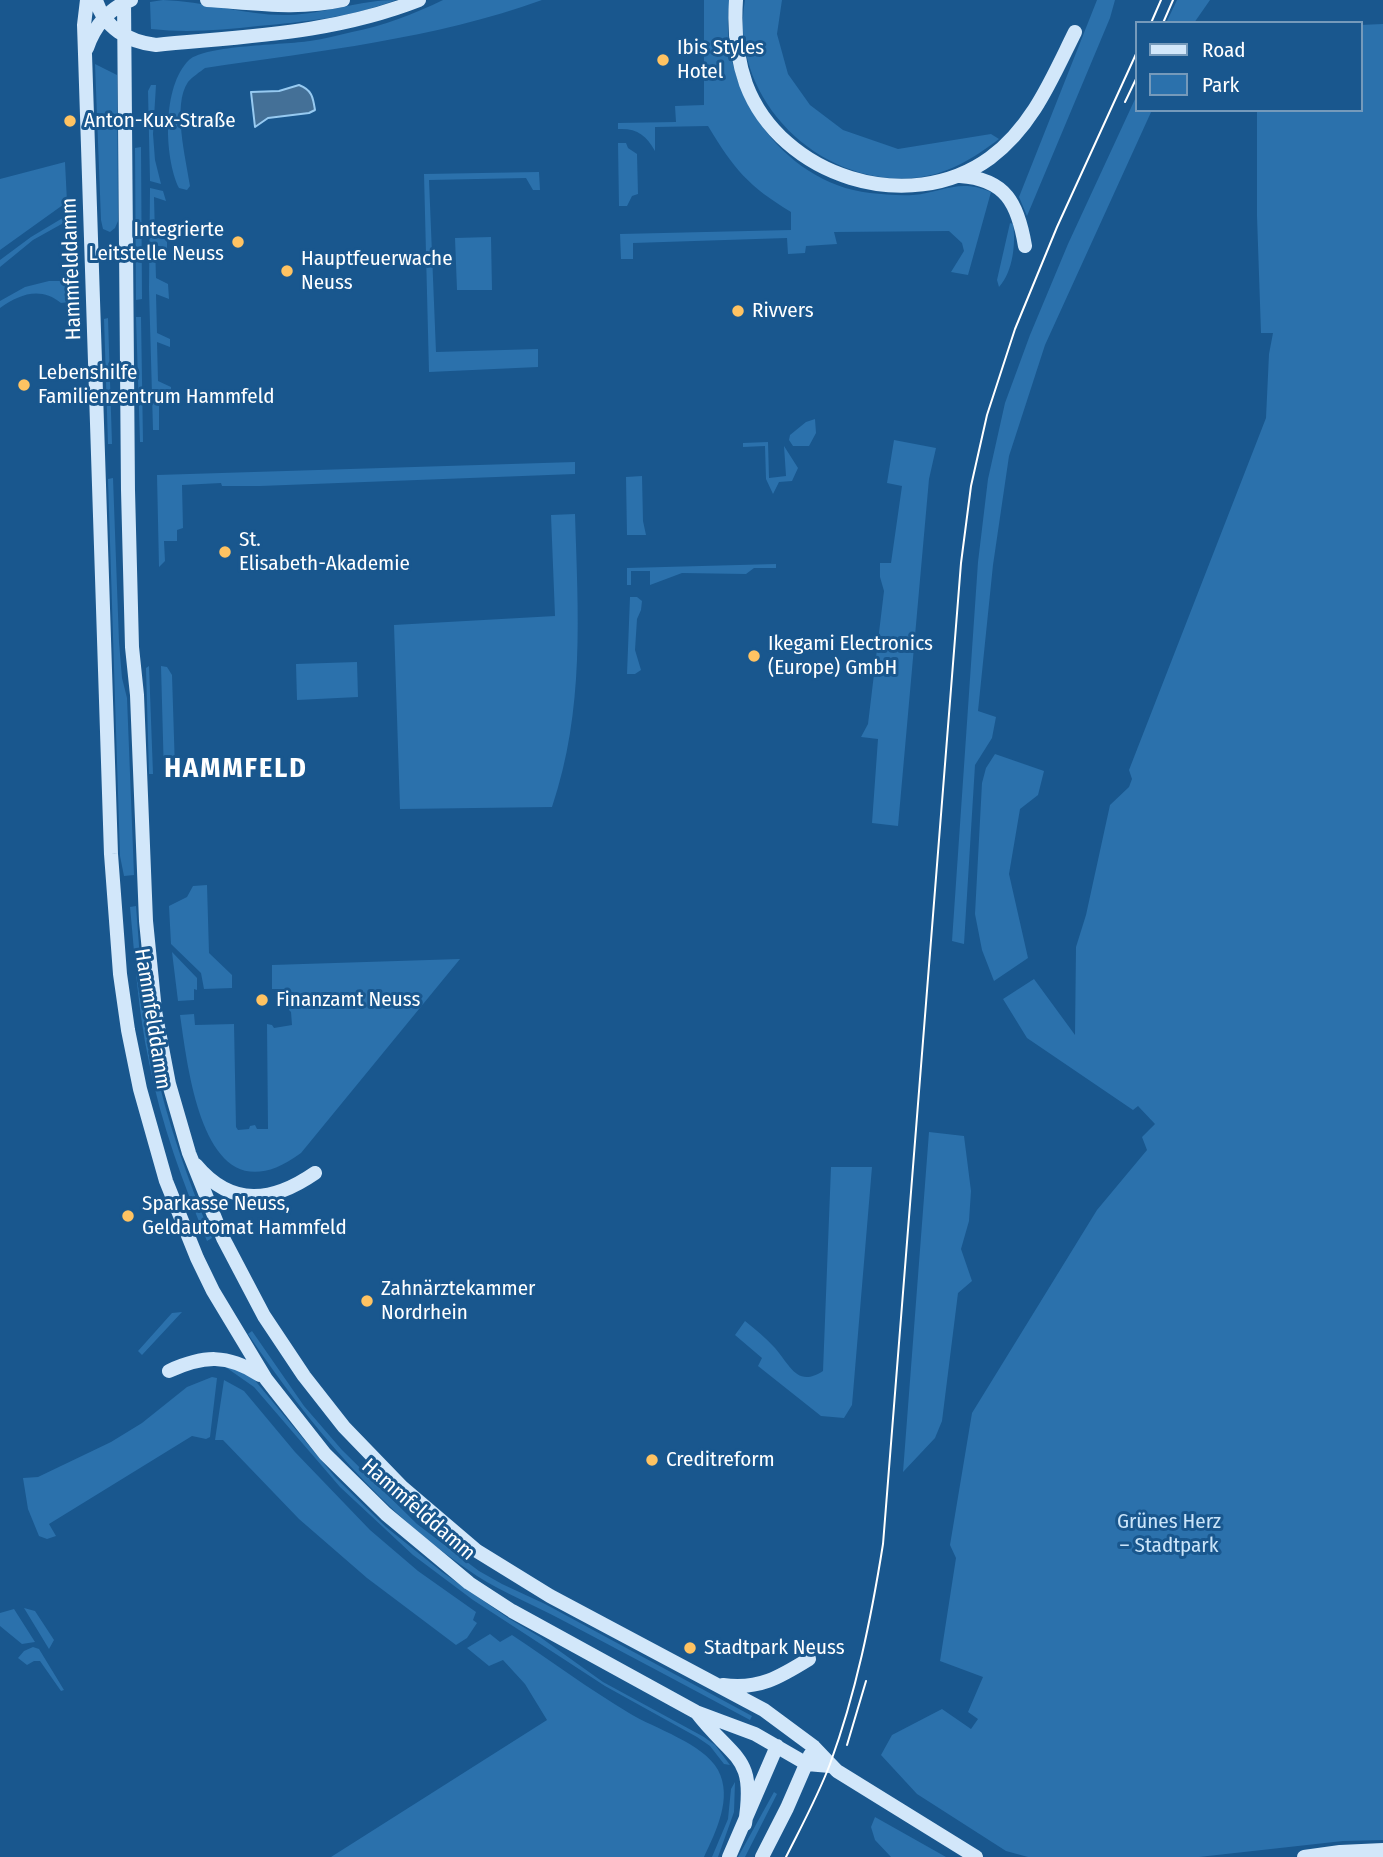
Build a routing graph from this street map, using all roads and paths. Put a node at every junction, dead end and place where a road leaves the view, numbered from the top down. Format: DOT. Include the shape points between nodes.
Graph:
graph roads {
  1 [pos="87,0"];
  2 [pos="96,0"];
  3 [pos="207,0"];
  4 [pos="343,0"];
  5 [pos="419,0"];
  6 [pos="736,0"];
  7 [pos="126,1"];
  8 [pos="239,1"];
  9 [pos="104,18"];
  10 [pos="1075,32"];
  11 [pos="125,36"];
  12 [pos="156,45"];
  13 [pos="85,54"];
  14 [pos="126,74"];
  15 [pos="958,176"];
  16 [pos="1026,246"];
  17 [pos="189,1153"];
  18 [pos="315,1173"];
  19 [pos="169,1371"];
  20 [pos="266,1379"];
  21 [pos="809,1659"];
  22 [pos="710,1684"];
  23 [pos="696,1712"];
  24 [pos="777,1746"];
  25 [pos="814,1747"];
  26 [pos="807,1764"];
  27 [pos="830,1766"];
  28 [pos="745,1824"];
  29 [pos="1383,1850"];
  30 [pos="729,1857"];
  31 [pos="762,1857"];
  32 [pos="976,1857"];
  33 [pos="1306,1857"];
  1 -- 13 [label="main road, Hammfelddamm"];
  2 -- 9 [label="main road"];
  3 -- 8 [label="main road"];
  4 -- 8 [label="main road" via="296,6"];
  5 -- 12 [label="main road" via="325,28"];
  6 -- 15 [label="main road" via="734,29 747,85 759,110 793,148 830,172 871,184 915,185"];
  7 -- 9 [label="main road"];
  7 -- 11 [label="main road, Hammfelddamm"];
  9 -- 11 [label="main road"];
  9 -- 13 [label="main road"];
  10 -- 15 [label="main road" via="1037,108 1017,135"];
  11 -- 12 [label="main road"];
  11 -- 14 [label="main road, Hammfelddamm"];
  12 -- 14 [label="main road" via="136,55"];
  13 -- 20 [label="main road, Hammfelddamm" via="111,854 125,1008 140,1089 166,1181 213,1291"];
  14 -- 17 [label="main road, Hammfelddamm" via="128,490 146,921 155,1011"];
  15 -- 16 [label="main road" via="988,181 1006,194 1015,205"];
  17 -- 18 [label="main road" via="214,1183 245,1196 285,1191"];
  17 -- 22 [label="main road, Hammfelddamm" via="223,1238 264,1316 344,1427 402,1487 477,1551"];
  19 -- 20 [label="main road" via="202,1359 217,1359 240,1364"];
  20 -- 23 [label="main road, Hammfelddamm" via="325,1454 386,1514 469,1583"];
  21 -- 22 [label="main road" via="761,1685"];
  22 -- 25 [label="main road, Hammfelddamm" via="764,1710"];
  23 -- 24 [label="main road, Hammfelddamm"];
  23 -- 28 [label="main road" via="731,1748 747,1775"];
  24 -- 26 [label="main road, Hammfelddamm"];
  24 -- 28 [label="main road"];
  25 -- 26 [label="main road"];
  25 -- 27 [label="main road, Hammfelddamm"];
  26 -- 27 [label="main road"];
  26 -- 31 [label="main road"];
  27 -- 32 [label="main road"];
  28 -- 30 [label="main road"];
  29 -- 33 [label="main road"];
}
